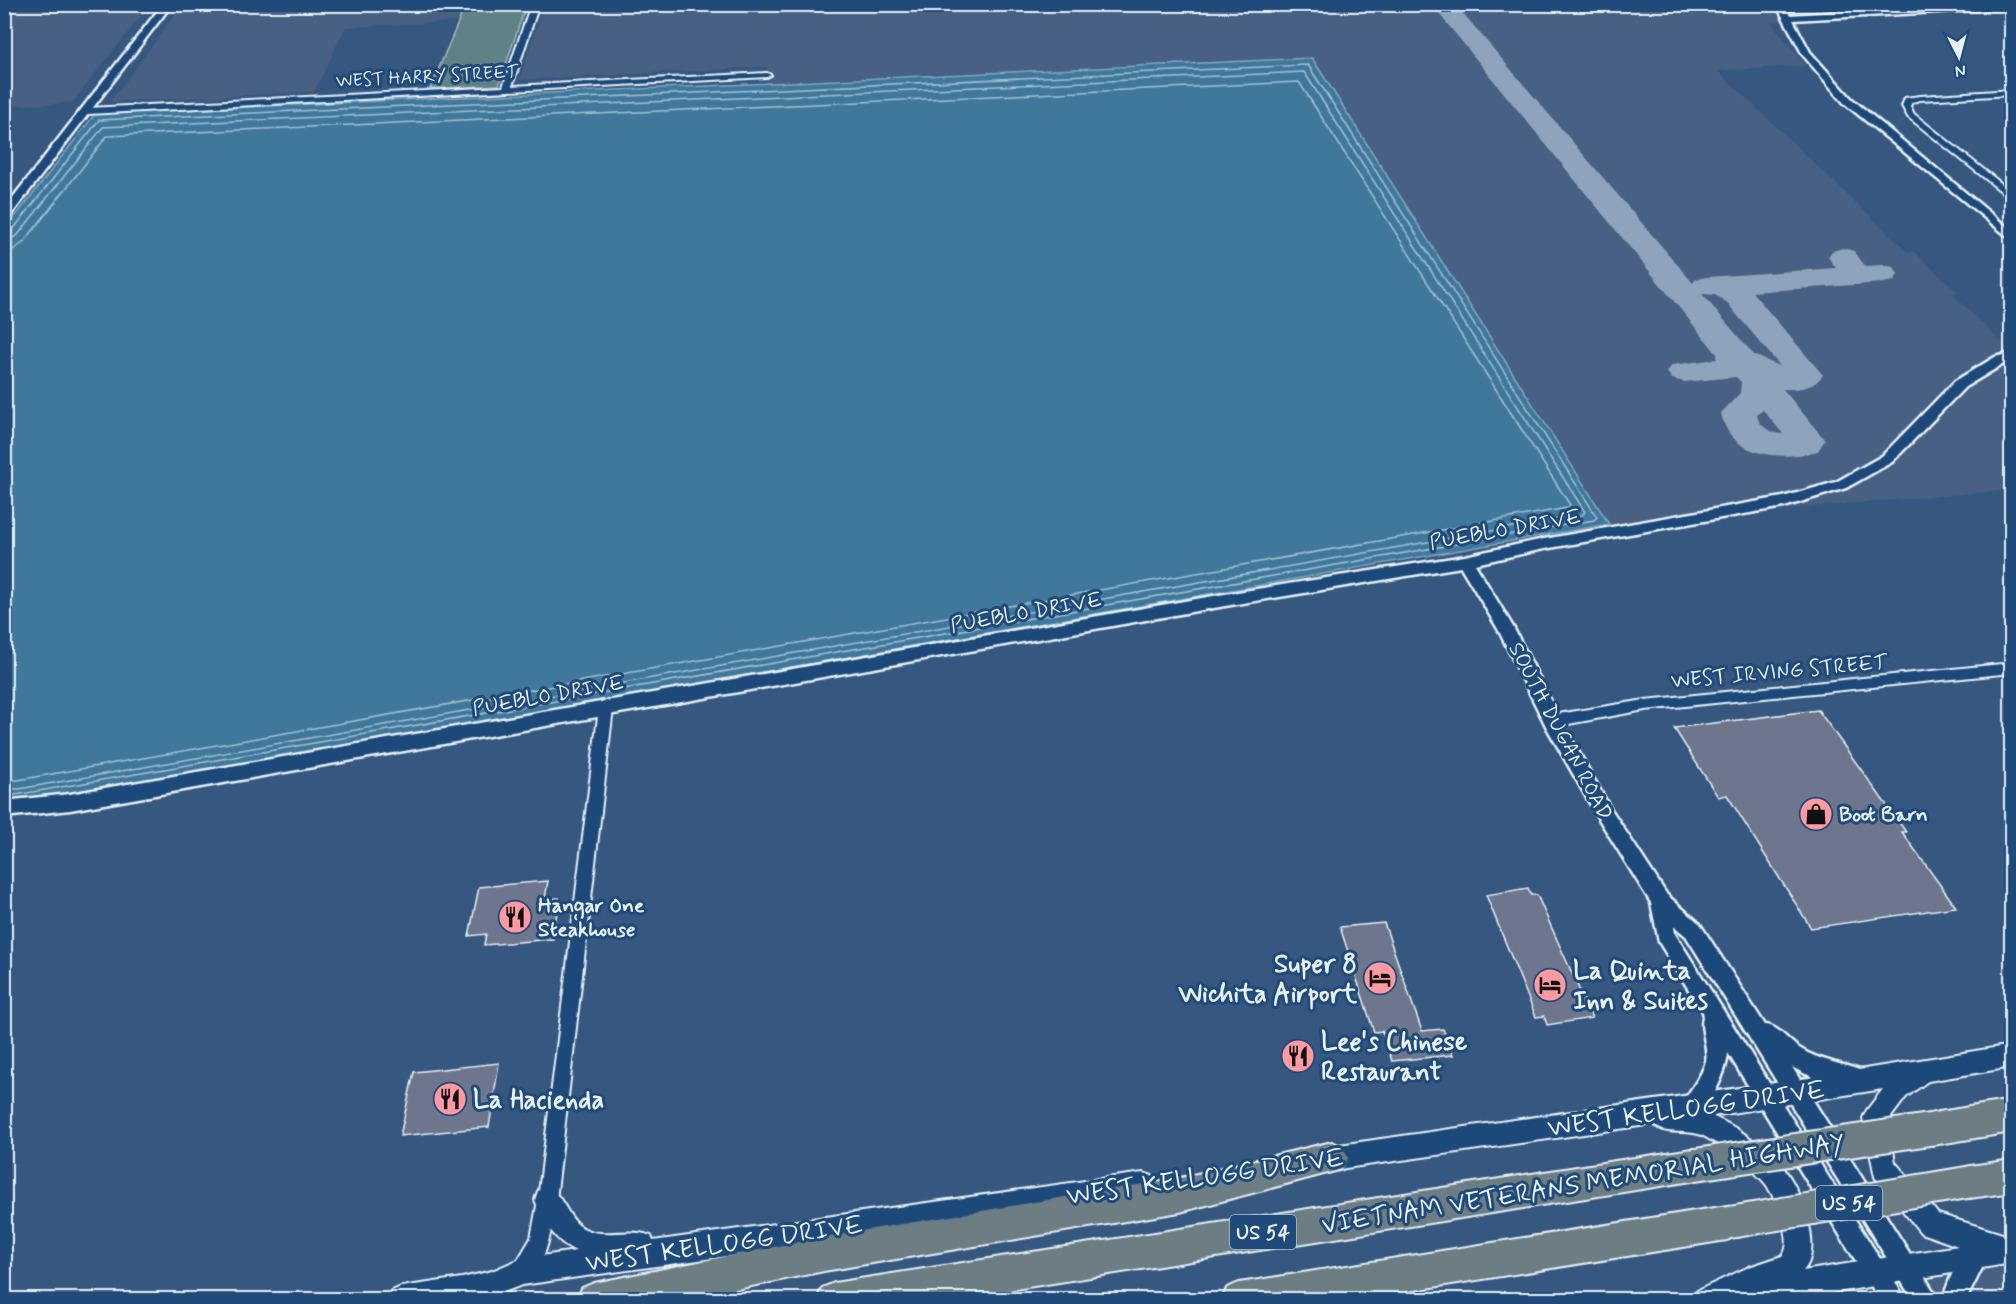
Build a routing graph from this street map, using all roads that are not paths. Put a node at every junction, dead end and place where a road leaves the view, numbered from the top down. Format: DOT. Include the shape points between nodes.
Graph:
graph roads {
  1 [pos="168,4"];
  2 [pos="535,4"];
  3 [pos="1780,4"];
  4 [pos="2012,5"];
  5 [pos="1786,18"];
  6 [pos="767,75"];
  7 [pos="507,88"];
  8 [pos="2012,92"];
  9 [pos="88,111"];
  10 [pos="2010,194"];
  11 [pos="4,217"];
  12 [pos="2012,237"];
  13 [pos="2012,357"];
  14 [pos="1465,561"];
  15 [pos="2012,668"];
  16 [pos="606,708"];
  17 [pos="1552,721"];
  18 [pos="4,809"];
  19 [pos="1660,901"];
  20 [pos="1700,989"];
  21 [pos="1743,1010"];
  22 [pos="2012,1056"];
  23 [pos="1925,1071"];
  24 [pos="1867,1081"];
  25 [pos="1796,1092"];
  26 [pos="1765,1096"];
  27 [pos="1692,1107"];
  28 [pos="1643,1115"];
  29 [pos="2012,1116"];
  30 [pos="1332,1158"];
  31 [pos="2012,1176"];
  32 [pos="547,1200"];
  33 [pos="704,1245"];
  34 [pos="2011,1250"];
  35 [pos="1976,1256"];
  36 [pos="1908,1268"];
  37 [pos="520,1272"];
  38 [pos="1876,1272"];
  39 [pos="1774,1289"];
  40 [pos="401,1299"];
  41 [pos="594,1299"];
  42 [pos="834,1299"];
  43 [pos="1239,1299"];
  44 [pos="1706,1299"];
  45 [pos="1714,1299"];
  46 [pos="1805,1299"];
  47 [pos="1894,1299"];
  48 [pos="1927,1299"];
  49 [pos="1954,1299"];
  1 -- 9 [label="street"];
  2 -- 7 [label="street"];
  3 -- 5 [label="street"];
  4 -- 5 [label="street"];
  5 -- 12 [label="street" via="1806,53 1848,101"];
  6 -- 7 [label="street, WEST HARRY STREET"];
  7 -- 9 [label="street, WEST HARRY STREET"];
  8 -- 10 [label="street" via="1908,100 1906,106 1911,115"];
  9 -- 11 [label="street"];
  13 -- 14 [label="street, PUEBLO DRIVE" via="1960,384 1887,459 1841,485 1784,502"];
  14 -- 16 [label="street, PUEBLO DRIVE"];
  14 -- 17 [label="street, SOUTH DUGAN ROAD" via="1505,627"];
  15 -- 17 [label="street, WEST IRVING STREET" via="1644,705"];
  16 -- 18 [label="street, PUEBLO DRIVE" via="70,802"];
  16 -- 32 [label="street"];
  17 -- 19 [label="street, SOUTH DUGAN ROAD"];
  19 -- 20 [label="street, SOUTH DUGAN ROAD" via="1666,936"];
  19 -- 21 [label="street, SOUTH DUGAN ROAD" via="1693,930"];
  20 -- 26 [label="street, SOUTH DUGAN ROAD"];
  20 -- 27 [label="street" via="1718,1042 1718,1063"];
  21 -- 24 [label="street" via="1796,1059 1815,1069"];
  21 -- 25 [label="street, SOUTH DUGAN ROAD"];
  22 -- 23 [label="main road, WEST KELLOGG DRIVE"];
  23 -- 24 [label="main road, WEST KELLOGG DRIVE"];
  23 -- 34 [label="main road" via="1898,1089 1875,1118 1884,1168 1930,1224"];
  24 -- 25 [label="main road, WEST KELLOGG DRIVE"];
  25 -- 26 [label="main road, WEST KELLOGG DRIVE"];
  25 -- 36 [label="street, SOUTH DUGAN ROAD"];
  26 -- 27 [label="main road, WEST KELLOGG DRIVE"];
  26 -- 38 [label="street, SOUTH DUGAN ROAD"];
  27 -- 28 [label="main road, WEST KELLOGG DRIVE"];
  28 -- 30 [label="main road, WEST KELLOGG DRIVE"];
  28 -- 44 [label="main road" via="1699,1122 1727,1135 1773,1174 1792,1208 1800,1242 1797,1258 1790,1266"];
  29 -- 42 [label="highway, VIETNAM VETERANS MEMORIAL HIGHWAY / US 54, bridge"];
  30 -- 33 [label="main road, WEST KELLOGG DRIVE"];
  30 -- 41 [label="highway" via="1180,1195 824,1254"];
  31 -- 43 [label="highway, US 54, bridge"];
  32 -- 33 [label="main road" via="565,1232 590,1245"];
  32 -- 37 [label="street" via="540,1239"];
  33 -- 37 [label="main road, WEST KELLOGG DRIVE"];
  34 -- 35 [label="main road"];
  35 -- 36 [label="main road"];
  35 -- 49 [label="street"];
  36 -- 38 [label="main road"];
  36 -- 48 [label="street, SOUTH DUGAN ROAD"];
  37 -- 40 [label="main road, WEST KELLOGG DRIVE" via="482,1288"];
  38 -- 39 [label="main road"];
  38 -- 47 [label="street, SOUTH DUGAN ROAD"];
  39 -- 45 [label="main road"];
  39 -- 46 [label="street"];
}
